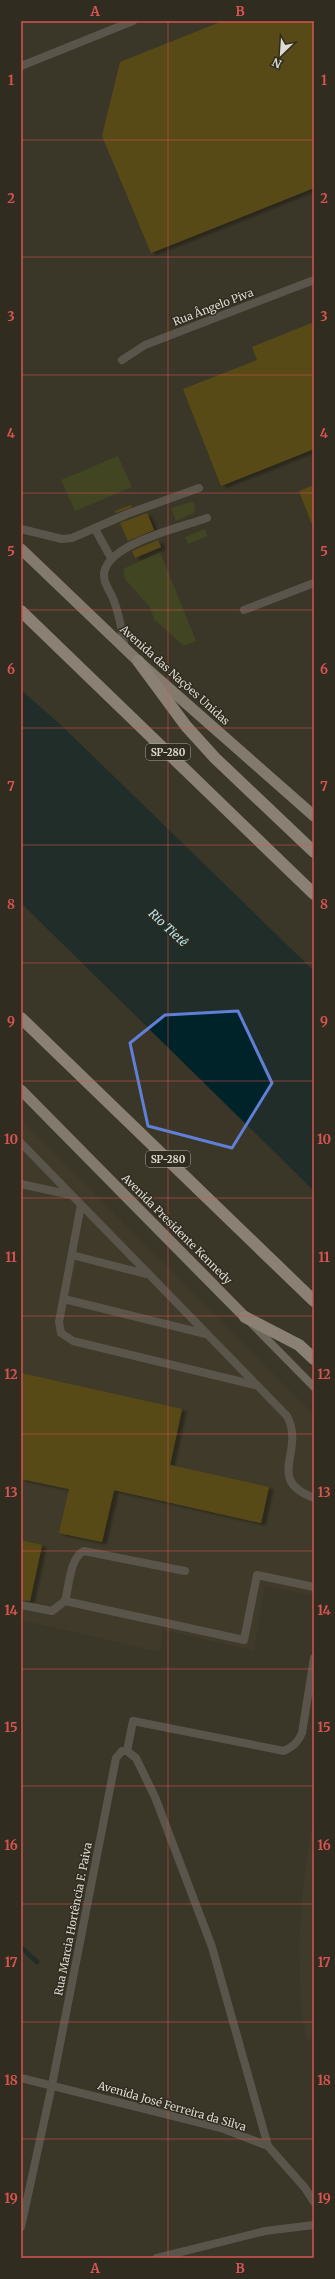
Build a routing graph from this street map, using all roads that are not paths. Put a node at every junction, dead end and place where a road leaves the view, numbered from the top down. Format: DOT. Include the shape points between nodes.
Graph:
graph roads {
  1 [pos="133,21"];
  2 [pos="21,66"];
  3 [pos="314,280"];
  4 [pos="122,360"];
  5 [pos="199,488"];
  6 [pos="207,518"];
  7 [pos="21,529"];
  8 [pos="95,529"];
  9 [pos="21,549"];
  10 [pos="111,558"];
  11 [pos="314,583"];
  12 [pos="244,610"];
  13 [pos="21,611"];
  14 [pos="125,648"];
  15 [pos="138,661"];
  16 [pos="312,810"];
  17 [pos="314,852"];
  18 [pos="314,894"];
  19 [pos="21,1018"];
  20 [pos="21,1090"];
  21 [pos="21,1143"];
  22 [pos="21,1184"];
  23 [pos="72,1196"];
  24 [pos="81,1205"];
  25 [pos="72,1255"];
  26 [pos="147,1274"];
  27 [pos="64,1298"];
  28 [pos="314,1301"];
  29 [pos="245,1318"];
  30 [pos="206,1334"];
  31 [pos="314,1359"];
  32 [pos="256,1385"];
  33 [pos="314,1387"];
  34 [pos="314,1498"];
  35 [pos="185,1571"];
  36 [pos="314,1587"];
  37 [pos="65,1601"];
  38 [pos="21,1604"];
  39 [pos="314,1658"];
  40 [pos="127,1751"];
  41 [pos="21,2078"];
  42 [pos="52,2085"];
  43 [pos="268,2146"];
  44 [pos="314,2202"];
  45 [pos="314,2225"];
  46 [pos="21,2227"];
  47 [pos="157,2258"];
  1 -- 2 [label="street"];
  3 -- 4 [label="street, Rua Ângelo Piva" via="144,345"];
  5 -- 8 [label="street" via="127,514"];
  6 -- 10 [label="street" via="139,541"];
  7 -- 8 [label="street" via="67,539"];
  8 -- 10 [label="street"];
  9 -- 14 [label="highway, Avenida das Nações Unidas"];
  10 -- 14 [label="street" via="107,562 104,576 114,602"];
  11 -- 12 [label="street"];
  13 -- 18 [label="highway, SP-280"];
  14 -- 15 [label="highway, Avenida das Nações Unidas"];
  15 -- 16 [label="highway, Avenida das Nações Unidas"];
  15 -- 17 [label="highway" via="186,726 241,783"];
  19 -- 28 [label="highway, SP-280"];
  20 -- 29 [label="highway, Avenida Presidente Kennedy"];
  21 -- 23 [label="street"];
  22 -- 23 [label="street"];
  23 -- 24 [label="street"];
  24 -- 25 [label="street"];
  24 -- 26 [label="street"];
  25 -- 26 [label="street"];
  25 -- 27 [label="street"];
  26 -- 30 [label="street"];
  27 -- 30 [label="street"];
  27 -- 32 [label="street" via="59,1322 61,1333 73,1341"];
  29 -- 31 [label="highway" via="299,1345"];
  29 -- 33 [label="main road, Avenida Presidente Kennedy"];
  30 -- 32 [label="street"];
  32 -- 34 [label="street" via="287,1416 291,1425 293,1432 288,1477 293,1487 299,1493"];
  35 -- 37 [label="street" via="84,1551 74,1563"];
  36 -- 37 [label="street" via="257,1576 244,1640"];
  37 -- 38 [label="street" via="52,1611"];
  39 -- 40 [label="street" via="302,1733 298,1742 284,1751 133,1721"];
  40 -- 42 [label="street, Rua Marcia Hortência F. Paiva" via="122,1751 116,1758"];
  40 -- 43 [label="street" via="136,1758 155,1797 212,1947"];
  41 -- 42 [label="street, Avenida José Ferreira da Silva"];
  42 -- 43 [label="street, Avenida José Ferreira da Silva" via="220,2128"];
  42 -- 46 [label="street, Rua Marcia Hortência F. Paiva"];
  43 -- 44 [label="street, Avenida José Ferreira da Silva"];
  45 -- 47 [label="street" via="265,2231"];
}
